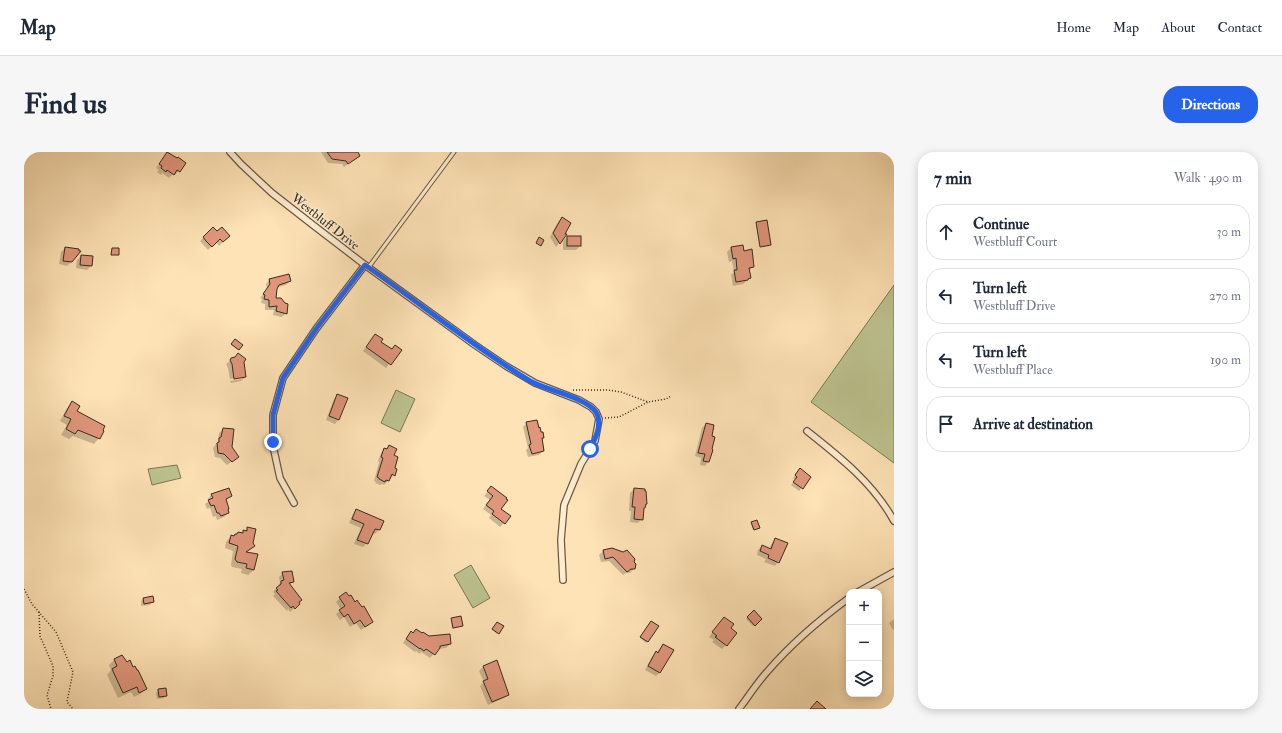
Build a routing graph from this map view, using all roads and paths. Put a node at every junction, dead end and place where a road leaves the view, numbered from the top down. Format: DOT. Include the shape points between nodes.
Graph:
graph roads {
  1 [pos="230,152"];
  2 [pos="454,152"];
  3 [pos="367,266"];
  4 [pos="561,393"];
  5 [pos="671,396"];
  6 [pos="648,402"];
  7 [pos="599,419"];
  8 [pos="807,431"];
  9 [pos="294,503"];
  10 [pos="894,521"];
  11 [pos="894,572"];
  12 [pos="563,580"];
  13 [pos="24,589"];
  14 [pos="863,589"];
  15 [pos="846,600"];
  16 [pos="39,612"];
  17 [pos="51,709"];
  18 [pos="73,709"];
  19 [pos="739,709"];
  1 -- 3 [label="street, Westbluff Drive" via="272,193"];
  2 -- 3 [label="lane"];
  3 -- 4 [label="street, Westbluff Drive" via="506,366 535,383"];
  3 -- 9 [label="street" via="321,323 283,378 273,415 273,446 280,478"];
  4 -- 6 [label="path" via="568,390 608,390"];
  4 -- 7 [label="street, Westbluff Drive" via="591,407"];
  5 -- 6 [label="path"];
  6 -- 7 [label="path" via="619,417"];
  7 -- 12 [label="street" via="595,441 581,464 564,505 561,540"];
  8 -- 10 [label="street" via="855,472 872,490"];
  11 -- 14 [label="street"];
  13 -- 16 [label="path"];
  15 -- 19 [label="street" via="816,623 786,651"];
  16 -- 17 [label="path" via="40,636 53,666 53,676 47,695"];
  16 -- 18 [label="path" via="56,632 72,672 67,702"];
}
